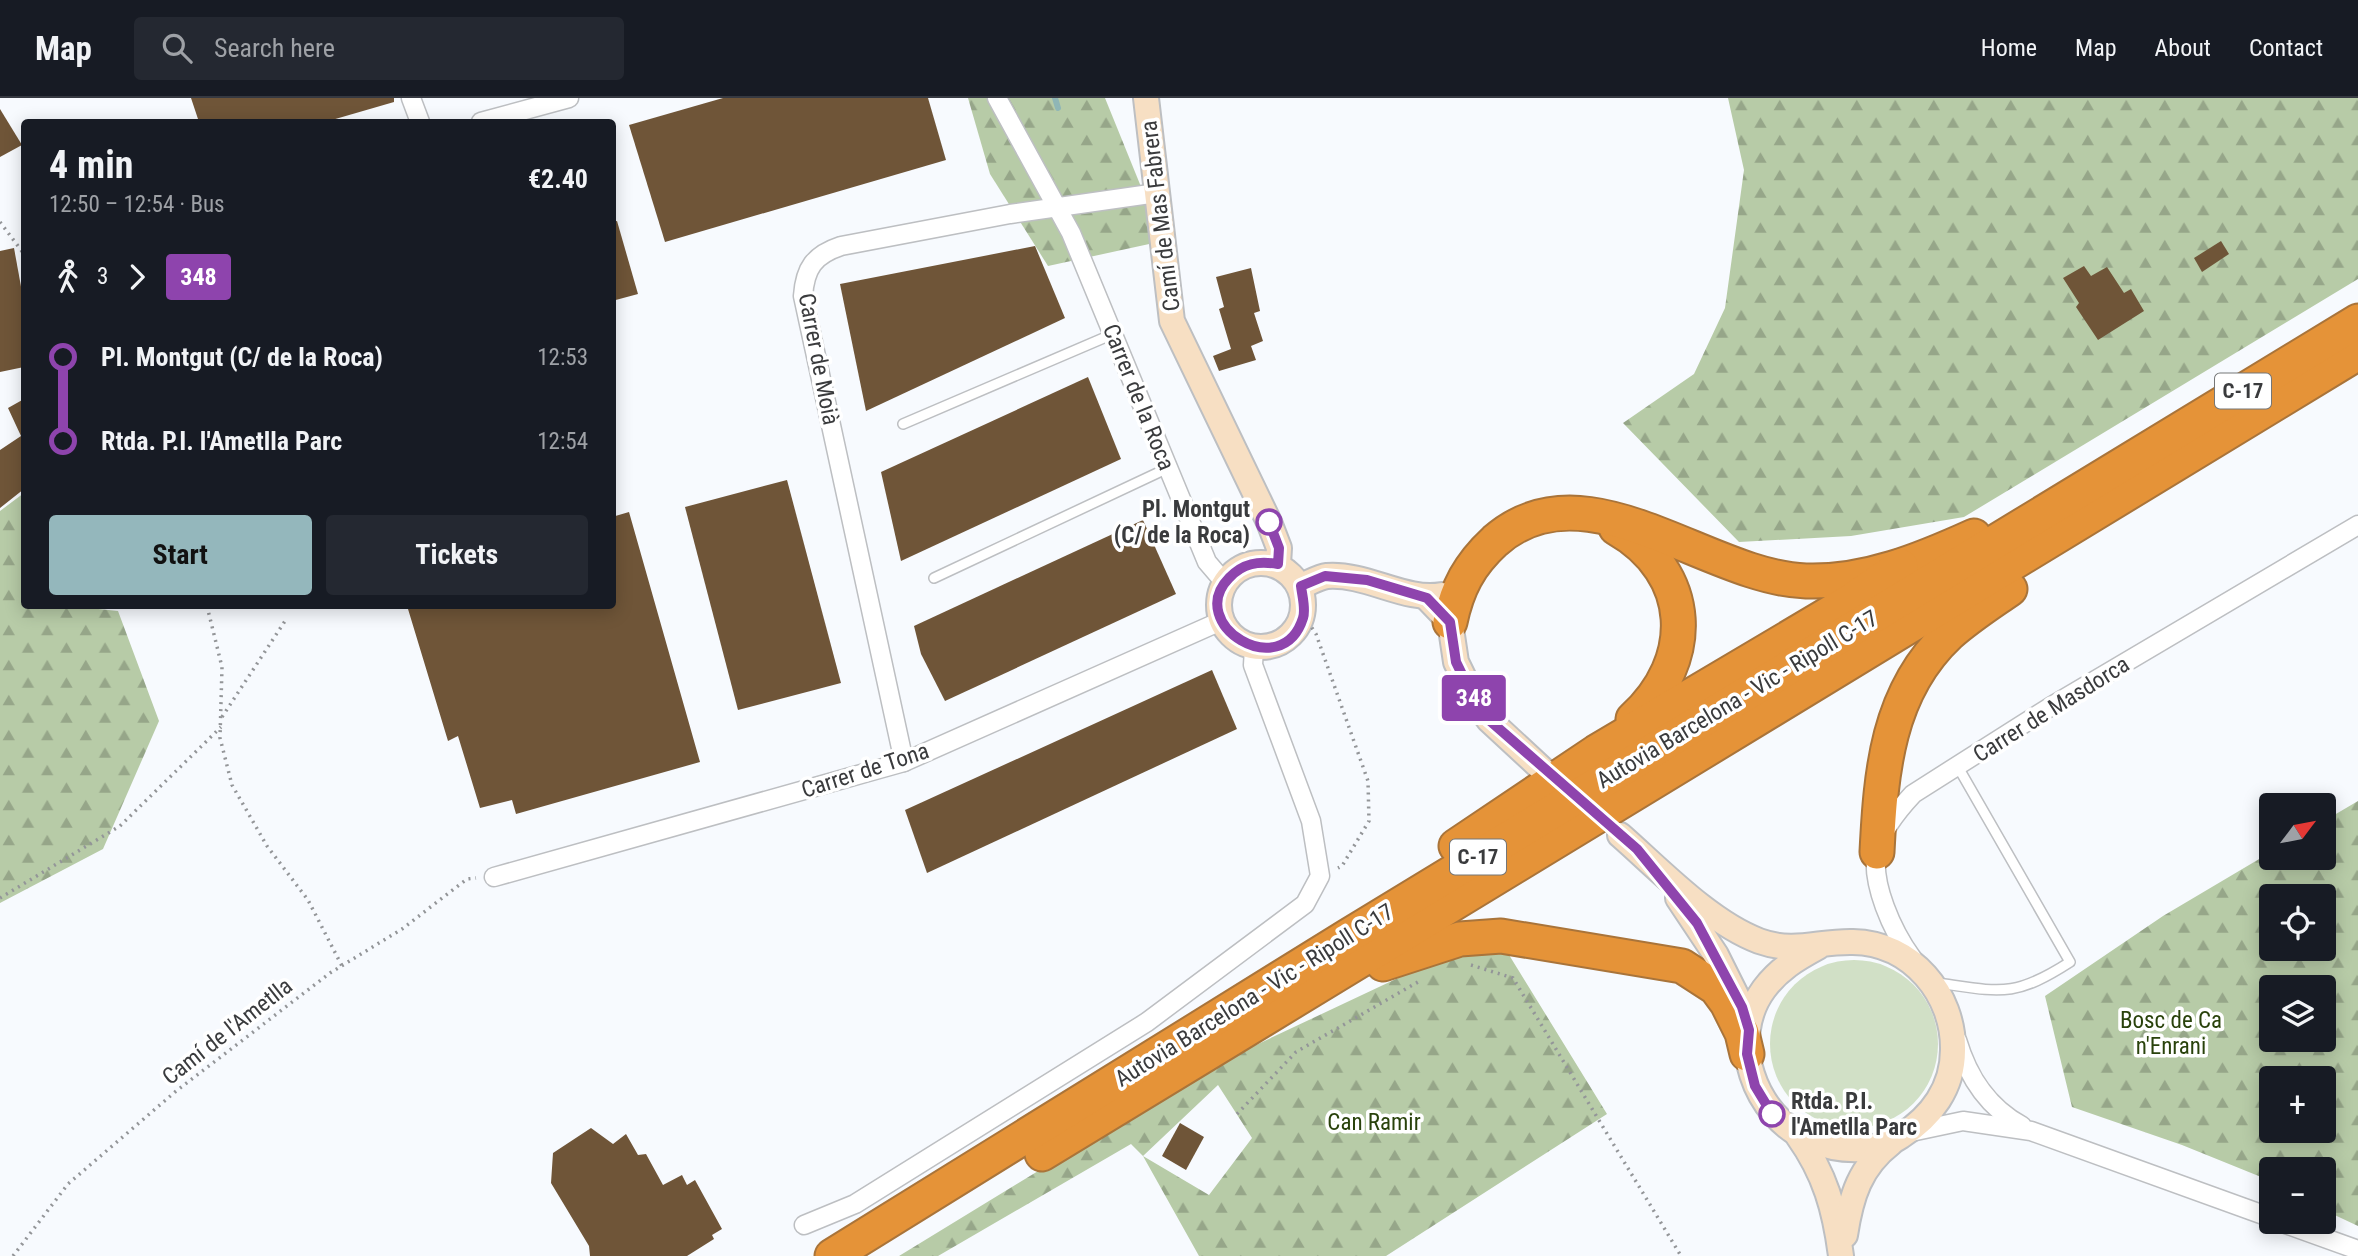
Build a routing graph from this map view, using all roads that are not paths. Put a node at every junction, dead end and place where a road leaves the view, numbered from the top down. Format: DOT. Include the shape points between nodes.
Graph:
graph roads {
  1 [pos="411,98"];
  2 [pos="569,98"];
  3 [pos="997,98"];
  4 [pos="1146,98"];
  5 [pos="419,119"];
  6 [pos="492,119"];
  7 [pos="1157,193"];
  8 [pos="1057,209"];
  9 [pos="2358,321"];
  10 [pos="1113,334"];
  11 [pos="2358,353"];
  12 [pos="2262,412"];
  13 [pos="903,424"];
  14 [pos="2127,462"];
  15 [pos="1168,468"];
  16 [pos="1590,513"];
  17 [pos="2358,526"];
  18 [pos="1278,564"];
  19 [pos="1901,566"];
  20 [pos="934,578"];
  21 [pos="1224,583"];
  22 [pos="1301,586"];
  23 [pos="1444,604"];
  24 [pos="1221,621"];
  25 [pos="1254,648"];
  26 [pos="1596,752"];
  27 [pos="904,762"];
  28 [pos="1958,767"];
  29 [pos="1542,769"];
  30 [pos="1877,852"];
  31 [pos="494,877"];
  32 [pos="1818,947"];
  33 [pos="1925,975"];
  34 [pos="1285,1007"];
  35 [pos="1211,1022"];
  36 [pos="1954,1029"];
  37 [pos="1748,1042"];
  38 [pos="2031,1131"];
  39 [pos="1797,1135"];
  40 [pos="1898,1138"];
  41 [pos="2259,1213"];
  42 [pos="804,1225"];
  43 [pos="2313,1234"];
  44 [pos="2358,1250"];
  45 [pos="832,1256"];
  46 [pos="874,1256"];
  1 -- 5 [label="street"];
  2 -- 6 [label="street"];
  3 -- 8 [label="street, Carrer de la Roca"];
  4 -- 7 [label="street, Camí de Mas Fabrera"];
  7 -- 8 [label="street, Carrer de Moià"];
  7 -- 18 [label="street, Camí de Mas Fabrera" via="1172,321 1269,522 1279,548"];
  8 -- 10 [label="street, Carrer de la Roca"];
  8 -- 27 [label="street, Carrer de Moià" via="841,246 812,261 804,276 803,296"];
  9 -- 14 [label="highway, Autovia Barcelona - Vic - Ripoll C-17 / C-17"];
  10 -- 13 [label="lane"];
  10 -- 15 [label="street, Carrer de la Roca"];
  11 -- 12 [label="highway, Autovia Barcelona - Vic - Ripoll C-17 / C-17"];
  12 -- 30 [label="highway" via="1966,620 1929,656 1903,695 1892,726 1882,774"];
  12 -- 34 [label="highway, Autovia Barcelona - Vic - Ripoll C-17 / C-17"];
  14 -- 19 [label="highway" via="1971,538"];
  14 -- 35 [label="highway, Autovia Barcelona - Vic - Ripoll C-17 / C-17"];
  15 -- 20 [label="lane"];
  15 -- 21 [label="street, Carrer de la Roca" via="1207,562"];
  16 -- 19 [label="highway" via="1768,576 1825,580"];
  16 -- 23 [label="highway" via="1558,512 1503,535 1475,560"];
  16 -- 26 [label="highway" via="1624,533 1656,561 1667,578 1680,623 1679,645 1664,684 1651,703"];
  17 -- 28 [label="street, Carrer de Masdorca" via="2050,707"];
  18 -- 21 [label="street" via="1262,561 1239,568"];
  18 -- 22 [label="street"];
  19 -- 26 [label="highway" via="1849,602"];
  21 -- 24 [label="street" via="1219,600"];
  22 -- 23 [label="street" via="1325,576 1367,580"];
  22 -- 25 [label="street" via="1304,617 1293,636 1274,647"];
  23 -- 29 [label="street" via="1456,662 1475,701"];
  24 -- 25 [label="street" via="1237,641"];
  24 -- 27 [label="street, Carrer de Tona"];
  25 -- 42 [label="street" via="1253,665 1311,821 1320,876 1306,904 1147,1022 855,1204"];
  26 -- 35 [label="highway" via="1297,952"];
  27 -- 31 [label="street, Carrer de Tona"];
  28 -- 30 [label="street, Carrer de Masdorca" via="1900,807"];
  28 -- 33 [label="lane" via="2070,962 2014,991 1996,992"];
  30 -- 33 [label="street" via="1885,910 1900,942"];
  32 -- 33 [label="street" via="1853,942 1889,949"];
  32 -- 37 [label="street" via="1786,964 1763,990"];
  32 -- 37 [label="street" via="1778,946 1737,931 1628,842 1697,923 1731,983"];
  33 -- 36 [label="street" via="1942,995"];
  34 -- 37 [label="highway" via="1402,955 1460,939 1501,936 1682,966 1722,996"];
  34 -- 46 [label="highway, Autovia Barcelona - Vic - Ripoll C-17 / C-17"];
  35 -- 45 [label="highway, Autovia Barcelona - Vic - Ripoll C-17 / C-17"];
  36 -- 38 [label="street" via="1978,1088 2007,1118"];
  36 -- 40 [label="street" via="1953,1065 1941,1099 1920,1124"];
  37 -- 39 [label="street" via="1755,1086 1772,1114"];
  38 -- 40 [label="street" via="1963,1121 1928,1126"];
  38 -- 41 [label="street"];
  39 -- 40 [label="street" via="1828,1147 1860,1150"];
  39 -- 40 [label="street" via="1824,1178 1841,1256 1855,1187 1876,1155"];
  43 -- 44 [label="street"];
}
